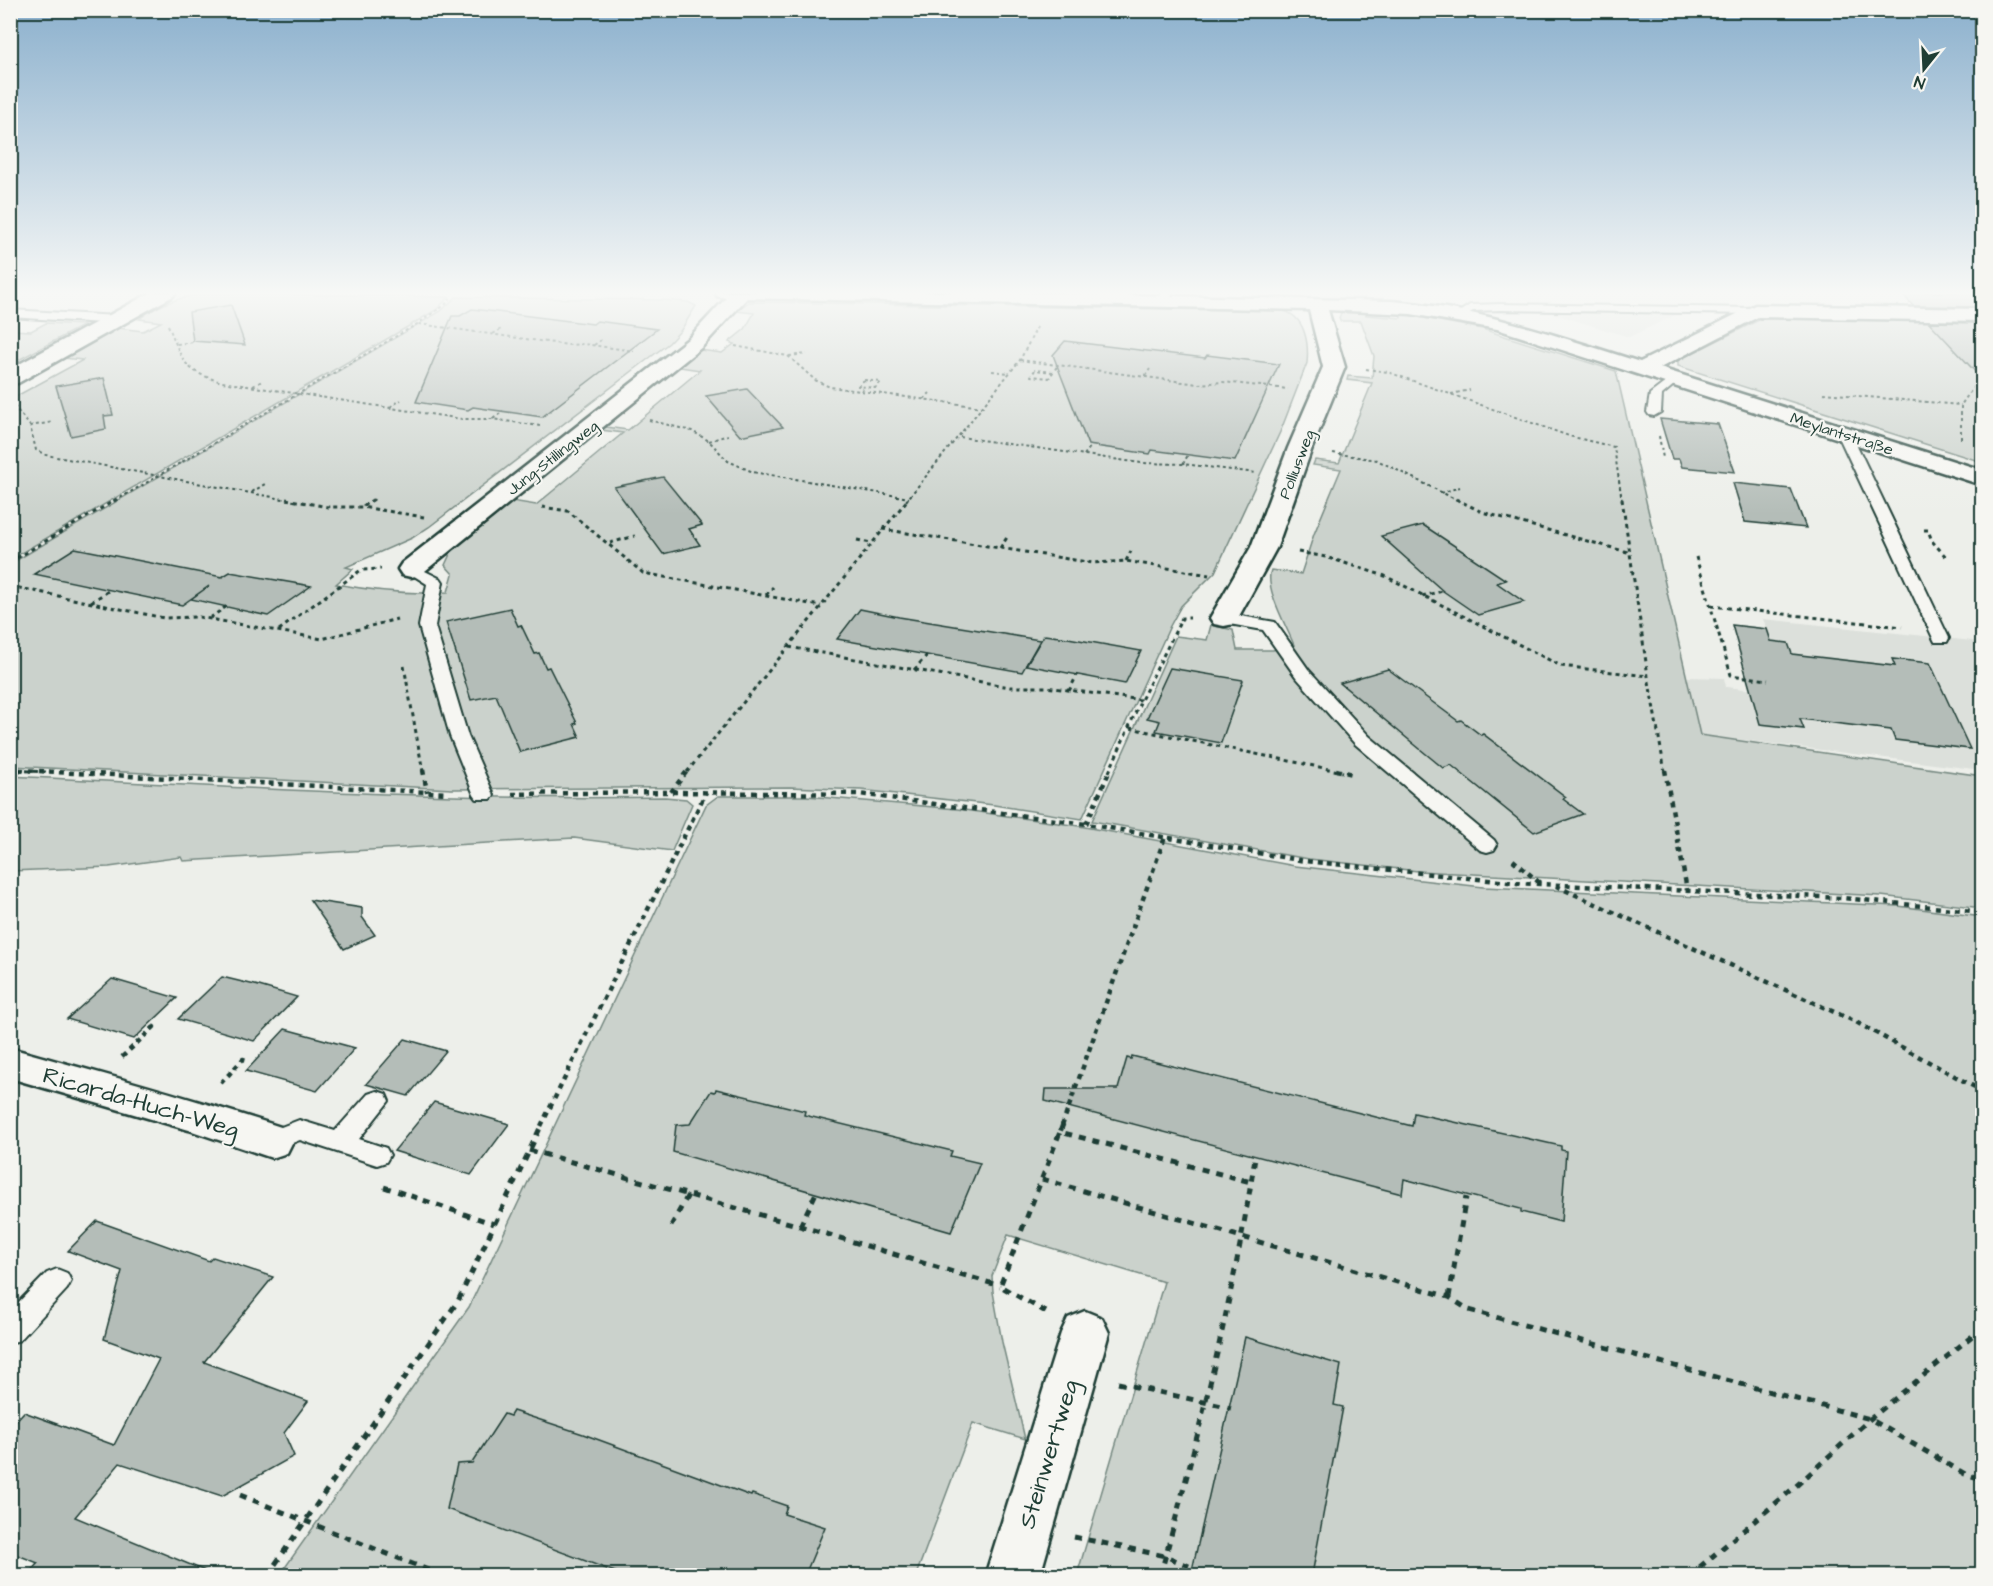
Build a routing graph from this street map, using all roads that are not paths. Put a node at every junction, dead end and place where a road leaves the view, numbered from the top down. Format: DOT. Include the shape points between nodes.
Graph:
graph roads {
  1 [pos="32,366"];
  2 [pos="666,366"];
  3 [pos="1334,366"];
  4 [pos="1632,366"];
  5 [pos="1648,366"];
  6 [pos="1642,369"];
  7 [pos="10,378"];
  8 [pos="1675,379"];
  9 [pos="1654,412"];
  10 [pos="1845,435"];
  11 [pos="1983,478"];
  12 [pos="411,569"];
  13 [pos="1224,618"];
  14 [pos="1940,634"];
  15 [pos="484,795"];
  16 [pos="1487,845"];
  17 [pos="10,1063"];
  18 [pos="377,1101"];
  19 [pos="272,1141"];
  20 [pos="340,1143"];
  21 [pos="377,1155"];
  22 [pos="57,1281"];
  23 [pos="10,1331"];
  24 [pos="1079,1353"];
  25 [pos="1012,1575"];
  1 -- 7 [label="street"];
  2 -- 12 [label="street, Jung-Stillingweg"];
  3 -- 13 [label="street, Polliusweg" via="1264,547"];
  4 -- 6 [label="street, Meylantstraße"];
  5 -- 6 [label="street"];
  6 -- 8 [label="street, Meylantstraße"];
  8 -- 9 [label="lane" via="1656,394"];
  8 -- 10 [label="street, Meylantstraße"];
  10 -- 11 [label="street, Meylantstraße"];
  10 -- 14 [label="lane"];
  12 -- 15 [label="lane" via="435,582 426,626 459,736"];
  13 -- 16 [label="lane" via="1269,626 1302,673 1362,740"];
  17 -- 19 [label="street, Ricarda-Huch-Weg"];
  18 -- 20 [label="lane"];
  19 -- 20 [label="lane" via="299,1130"];
  20 -- 21 [label="lane"];
  22 -- 23 [label="lane"];
  24 -- 25 [label="street, Steinwertweg"];
}
